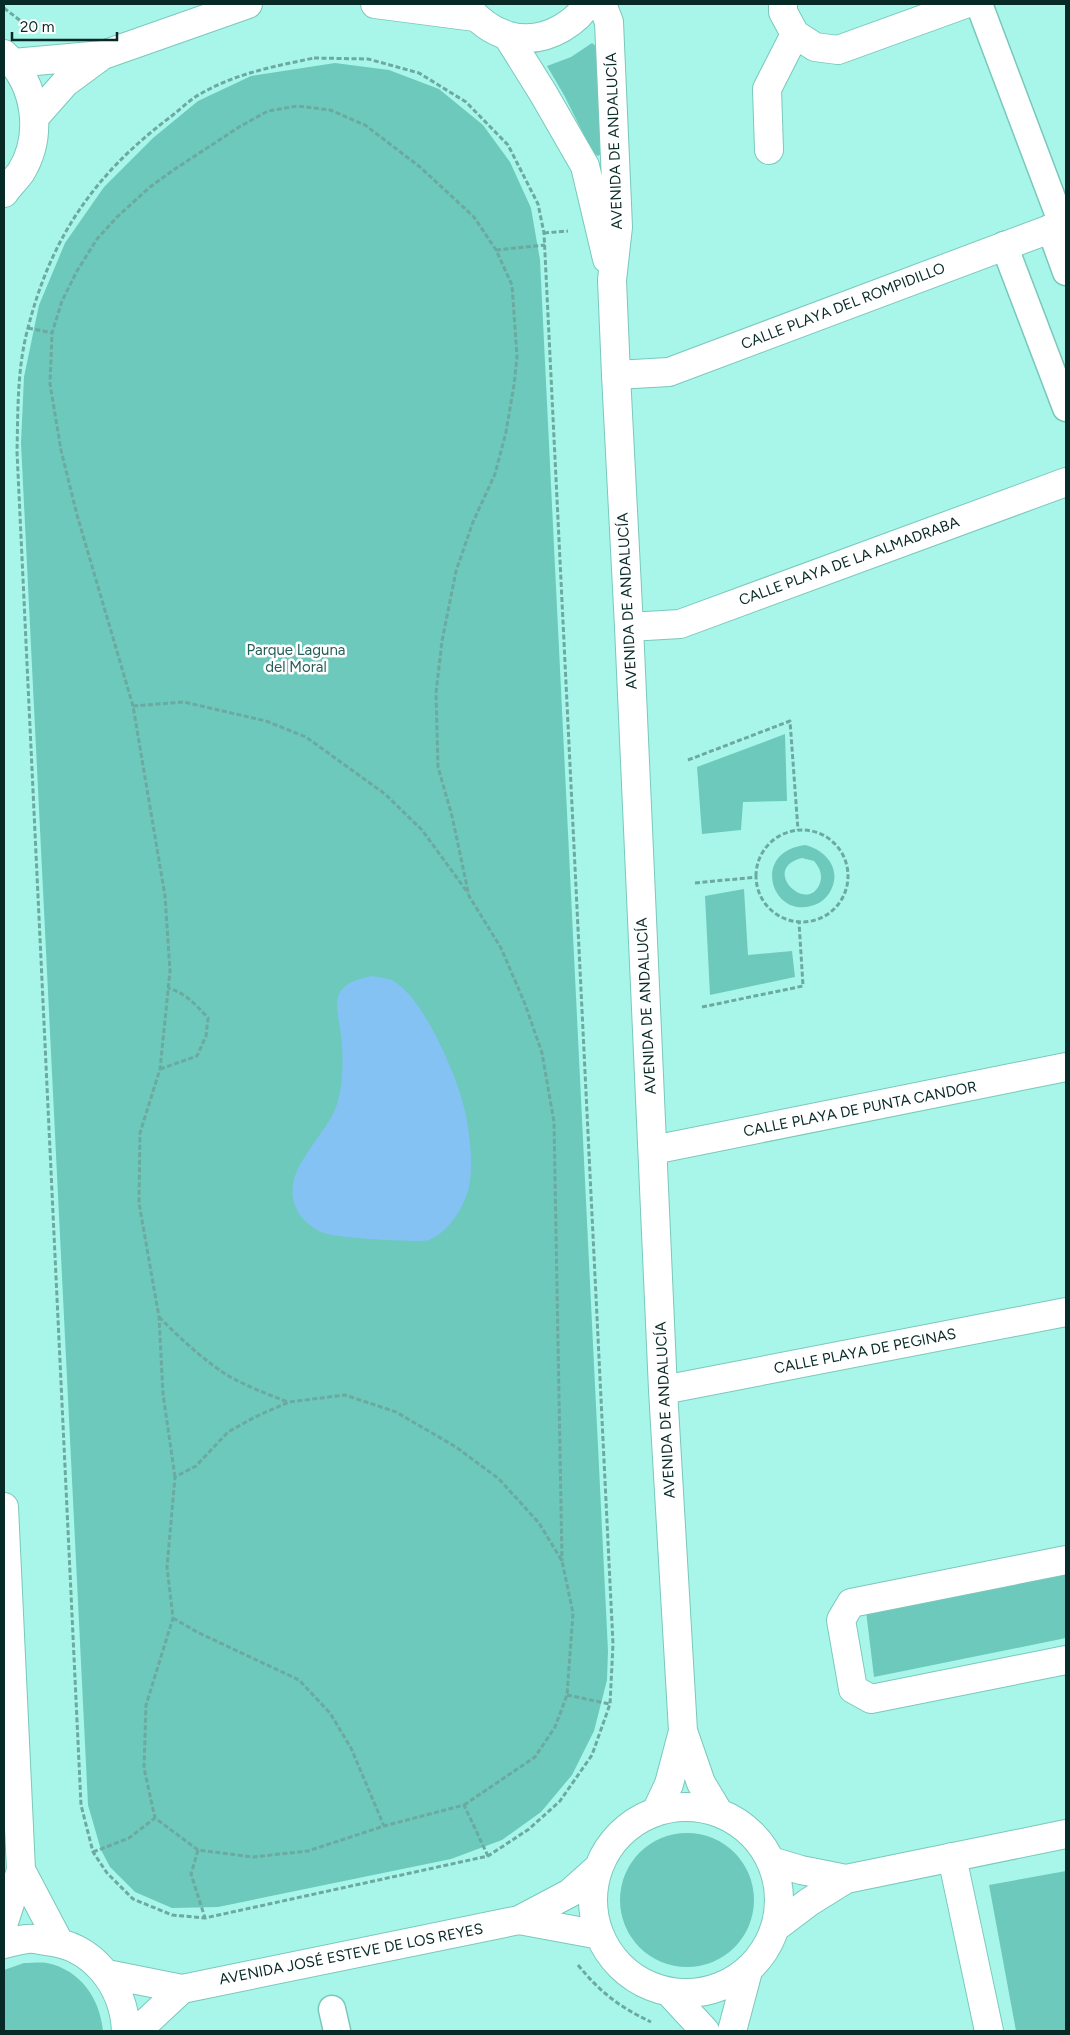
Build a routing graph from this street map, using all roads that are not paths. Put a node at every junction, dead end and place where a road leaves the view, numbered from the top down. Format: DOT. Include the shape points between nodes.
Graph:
graph roads {
  1 [pos="248,4"];
  2 [pos="375,4"];
  3 [pos="587,4"];
  4 [pos="602,4"];
  5 [pos="783,4"];
  6 [pos="965,4"];
  7 [pos="979,4"];
  8 [pos="470,11"];
  9 [pos="795,34"];
  10 [pos="508,36"];
  11 [pos="104,55"];
  12 [pos="9,58"];
  13 [pos="35,118"];
  14 [pos="769,150"];
  15 [pos="4,193"];
  16 [pos="1060,225"];
  17 [pos="1004,245"];
  18 [pos="1066,272"];
  19 [pos="612,280"];
  20 [pos="616,375"];
  21 [pos="1066,408"];
  22 [pos="1066,482"];
  23 [pos="629,627"];
  24 [pos="1066,1067"];
  25 [pos="653,1150"];
  26 [pos="1066,1312"];
  27 [pos="663,1390"];
  28 [pos="4,1507"];
  29 [pos="1066,1560"];
  30 [pos="1066,1660"];
  31 [pos="8,1685"];
  32 [pos="683,1731"];
  33 [pos="656,1812"];
  34 [pos="719,1813"];
  35 [pos="1066,1834"];
  36 [pos="952,1857"];
  37 [pos="771,1862"];
  38 [pos="598,1868"];
  39 [pos="21,1870"];
  40 [pos="846,1879"];
  41 [pos="519,1920"];
  42 [pos="4,1922"];
  43 [pos="776,1927"];
  44 [pos="600,1935"];
  45 [pos="59,1942"];
  46 [pos="4,1944"];
  47 [pos="748,1970"];
  48 [pos="107,1974"];
  49 [pos="182,1989"];
  50 [pos="669,1992"];
  51 [pos="126,2031"];
  52 [pos="137,2031"];
  53 [pos="705,2031"];
  54 [pos="732,2031"];
  55 [pos="989,2031"];
  1 -- 11 [label="street"];
  2 -- 8 [label="street"];
  3 -- 10 [label="street" via="570,23 551,34 530,38"];
  4 -- 19 [label="street, AVENIDA DE ANDALUCÍA" via="609,22 618,227"];
  5 -- 9 [label="street" via="783,12"];
  6 -- 9 [label="street" via="838,50 815,47"];
  7 -- 16 [label="street"];
  8 -- 10 [label="street" via="490,29"];
  9 -- 14 [label="street" via="767,89"];
  10 -- 19 [label="street, AVENIDA DE ANDALUCÍA" via="585,166"];
  11 -- 12 [label="street"];
  11 -- 13 [label="street" via="66,83"];
  12 -- 13 [label="street" via="29,88"];
  13 -- 15 [label="street" via="32,146 21,172"];
  16 -- 17 [label="street, CALLE PLAYA DEL ROMPIDILLO"];
  16 -- 18 [label="street"];
  17 -- 20 [label="street, CALLE PLAYA DEL ROMPIDILLO" via="669,372"];
  17 -- 21 [label="street"];
  19 -- 20 [label="street, AVENIDA DE ANDALUCÍA"];
  20 -- 23 [label="street, AVENIDA DE ANDALUCÍA"];
  22 -- 23 [label="street, CALLE PLAYA DE LA ALMADRABA" via="680,624"];
  23 -- 25 [label="street, AVENIDA DE ANDALUCÍA"];
  24 -- 25 [label="street, CALLE PLAYA DE PUNTA CANDOR"];
  25 -- 27 [label="street, AVENIDA DE ANDALUCÍA"];
  26 -- 27 [label="street, CALLE PLAYA DE PEGINAS"];
  27 -- 32 [label="street, AVENIDA DE ANDALUCÍA"];
  28 -- 31 [label="street"];
  29 -- 30 [label="street" via="851,1603 841,1620 853,1689 871,1699"];
  31 -- 39 [label="street"];
  32 -- 33 [label="street, AVENIDA DE ANDALUCÍA" via="669,1784"];
  32 -- 34 [label="street, AVENIDA DE ANDALUCÍA" via="701,1783"];
  33 -- 34 [label="street" via="677,1807"];
  33 -- 38 [label="street" via="625,1830"];
  34 -- 37 [label="street" via="740,1824 758,1841"];
  35 -- 36 [label="street"];
  36 -- 40 [label="street"];
  36 -- 55 [label="street"];
  37 -- 40 [label="street"];
  37 -- 43 [label="street" via="778,1883 780,1905"];
  38 -- 41 [label="street, AVENIDA JOSÉ ESTEVE DE LOS REYES" via="570,1893"];
  38 -- 44 [label="street" via="593,1890 594,1913"];
  39 -- 42 [label="street"];
  39 -- 45 [label="street"];
  40 -- 43 [label="street"];
  41 -- 44 [label="street, AVENIDA JOSÉ ESTEVE DE LOS REYES"];
  41 -- 49 [label="street, AVENIDA JOSÉ ESTEVE DE LOS REYES"];
  43 -- 47 [label="street" via="765,1951"];
  44 -- 50 [label="street" via="616,1962 640,1981"];
  45 -- 46 [label="street" via="28,1939"];
  45 -- 48 [label="street" via="85,1954"];
  47 -- 50 [label="street" via="711,1990 690,1994"];
  47 -- 54 [label="street"];
  48 -- 49 [label="street, AVENIDA JOSÉ ESTEVE DE LOS REYES"];
  48 -- 51 [label="street" via="119,1994"];
  49 -- 52 [label="street"];
  50 -- 53 [label="street"];
}
